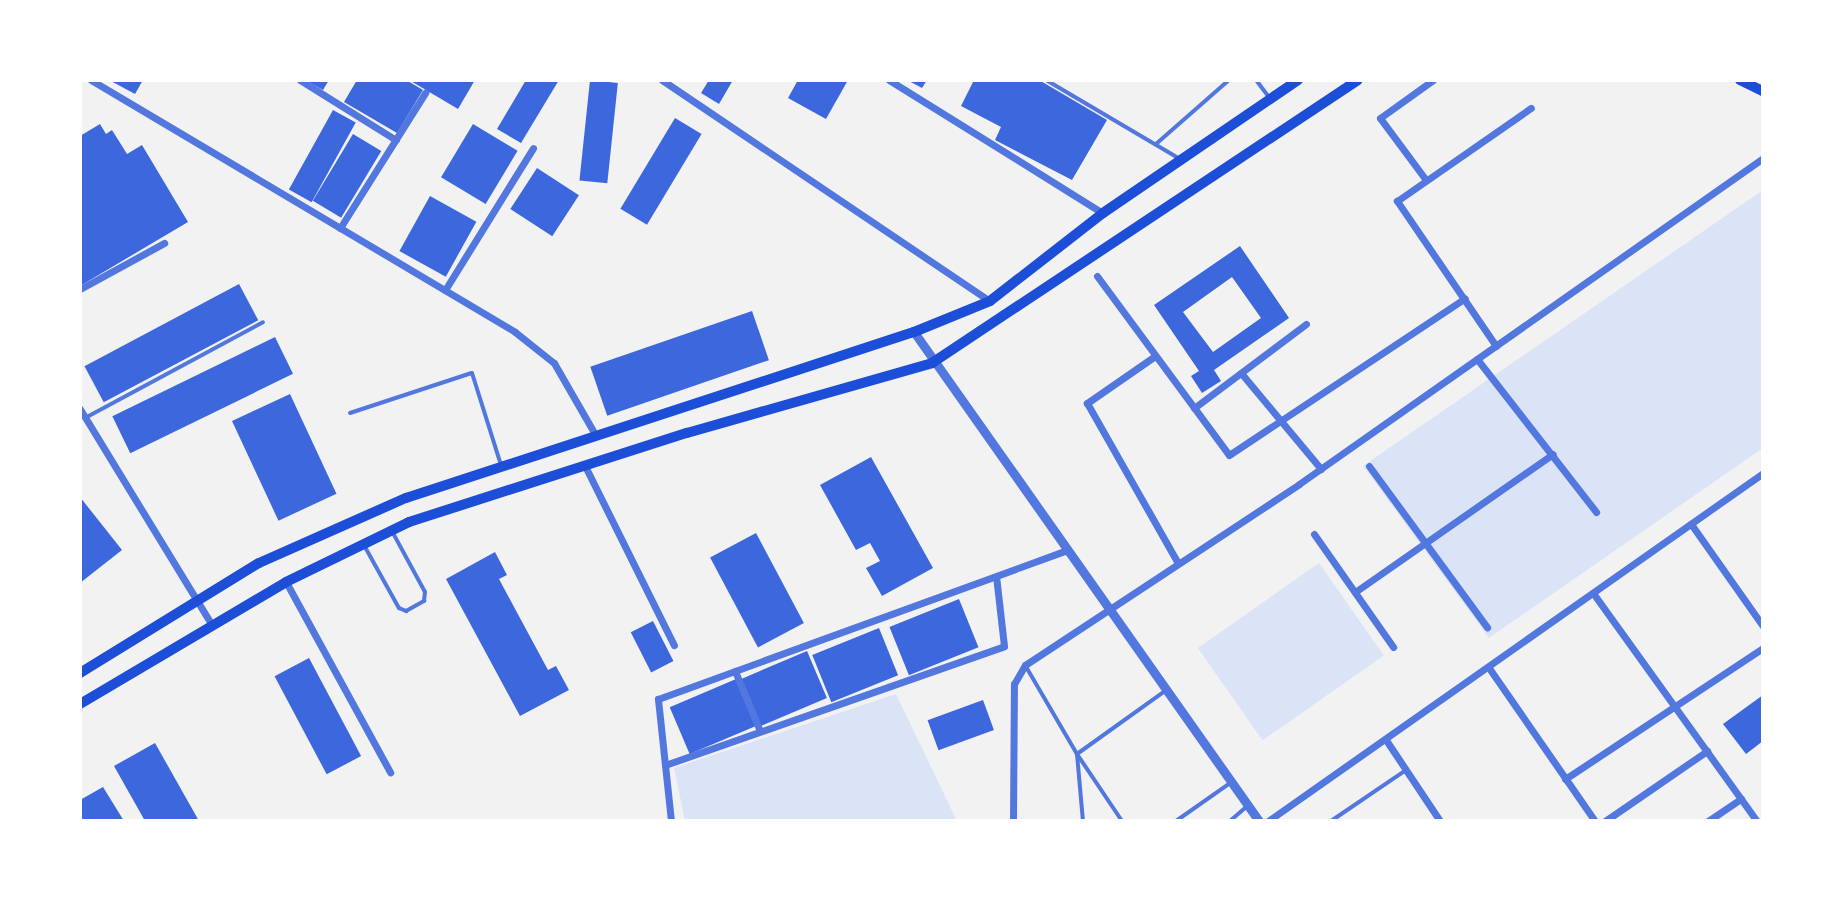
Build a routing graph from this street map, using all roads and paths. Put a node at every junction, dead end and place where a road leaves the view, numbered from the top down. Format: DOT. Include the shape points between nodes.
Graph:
graph roads {
  1 [pos="91,80"];
  2 [pos="300,80"];
  3 [pos="662,80"];
  4 [pos="889,80"];
  5 [pos="1046,80"];
  6 [pos="1229,80"];
  7 [pos="1256,80"];
  8 [pos="1298,80"];
  9 [pos="1358,80"];
  10 [pos="1433,80"];
  11 [pos="1740,80"];
  12 [pos="1763,91"];
  13 [pos="425,93"];
  14 [pos="1270,99"];
  15 [pos="1531,108"];
  16 [pos="396,140"];
  17 [pos="1156,144"];
  18 [pos="533,148"];
  19 [pos="1763,158"];
  20 [pos="1182,160"];
  21 [pos="1426,180"];
  22 [pos="1103,213"];
  23 [pos="340,228"];
  24 [pos="164,243"];
  25 [pos="1097,276"];
  26 [pos="80,289"];
  27 [pos="445,290"];
  28 [pos="1465,298"];
  29 [pos="990,301"];
  30 [pos="263,322"];
  31 [pos="1306,324"];
  32 [pos="914,332"];
  33 [pos="1496,346"];
  34 [pos="1155,356"];
  35 [pos="1477,359"];
  36 [pos="932,363"];
  37 [pos="1241,373"];
  38 [pos="1194,408"];
  39 [pos="80,409"];
  40 [pos="350,413"];
  41 [pos="85,418"];
  42 [pos="1279,422"];
  43 [pos="596,436"];
  44 [pos="1553,454"];
  45 [pos="585,466"];
  46 [pos="1369,466"];
  47 [pos="502,467"];
  48 [pos="1321,469"];
  49 [pos="1763,473"];
  50 [pos="1596,512"];
  51 [pos="1691,524"];
  52 [pos="392,531"];
  53 [pos="1314,534"];
  54 [pos="1426,542"];
  55 [pos="364,544"];
  56 [pos="1065,551"];
  57 [pos="1178,563"];
  58 [pos="996,576"];
  59 [pos="286,582"];
  60 [pos="1355,592"];
  61 [pos="1593,593"];
  62 [pos="197,601"];
  63 [pos="1106,610"];
  64 [pos="212,625"];
  65 [pos="1763,626"];
  66 [pos="1487,627"];
  67 [pos="674,645"];
  68 [pos="1393,647"];
  69 [pos="1763,648"];
  70 [pos="1025,665"];
  71 [pos="1489,668"];
  72 [pos="735,671"];
  73 [pos="80,673"];
  74 [pos="1165,691"];
  75 [pos="80,704"];
  76 [pos="1674,706"];
  77 [pos="760,731"];
  78 [pos="1386,740"];
  79 [pos="1707,751"];
  80 [pos="1077,754"];
  81 [pos="665,765"];
  82 [pos="1406,770"];
  83 [pos="390,772"];
  84 [pos="1565,779"];
  85 [pos="1231,783"];
  86 [pos="1741,799"];
  87 [pos="1248,806"];
  88 [pos="671,821"];
  89 [pos="1013,821"];
  90 [pos="1083,821"];
  91 [pos="1122,821"];
  92 [pos="1176,821"];
  93 [pos="1230,821"];
  94 [pos="1259,821"];
  95 [pos="1268,821"];
  96 [pos="1331,821"];
  97 [pos="1440,821"];
  98 [pos="1595,821"];
  99 [pos="1605,821"];
  100 [pos="1708,821"];
  101 [pos="1757,821"];
  1 -- 23 [label="street"];
  2 -- 16 [label="street"];
  3 -- 29 [label="street"];
  4 -- 22 [label="street"];
  5 -- 17 [label="lane"];
  6 -- 17 [label="lane"];
  7 -- 14 [label="lane"];
  8 -- 14 [label="main road"];
  9 -- 36 [label="main road"];
  10 -- 21 [label="street" via="1380,118"];
  11 -- 12 [label="main road"];
  13 -- 16 [label="street"];
  14 -- 20 [label="main road"];
  15 -- 21 [label="street"];
  16 -- 23 [label="street"];
  17 -- 20 [label="lane"];
  18 -- 27 [label="street"];
  19 -- 33 [label="street"];
  20 -- 22 [label="main road"];
  21 -- 28 [label="street" via="1397,201"];
  22 -- 29 [label="main road"];
  23 -- 27 [label="street"];
  24 -- 26 [label="street"];
  25 -- 34 [label="street"];
  27 -- 43 [label="street" via="543,352 563,376"];
  28 -- 33 [label="street"];
  28 -- 42 [label="street"];
  29 -- 32 [label="main road"];
  30 -- 41 [label="lane"];
  31 -- 37 [label="street"];
  32 -- 36 [label="street"];
  32 -- 43 [label="main road"];
  33 -- 35 [label="street"];
  34 -- 38 [label="street"];
  34 -- 57 [label="street" via="1087,403"];
  35 -- 44 [label="street"];
  35 -- 48 [label="street"];
  36 -- 45 [label="main road"];
  36 -- 56 [label="street"];
  37 -- 38 [label="street"];
  37 -- 42 [label="street"];
  38 -- 42 [label="street" via="1229,455"];
  39 -- 41 [label="street"];
  40 -- 47 [label="lane" via="472,373"];
  41 -- 62 [label="street"];
  42 -- 48 [label="street"];
  43 -- 47 [label="main road"];
  44 -- 50 [label="street"];
  44 -- 54 [label="street"];
  45 -- 52 [label="main road"];
  45 -- 67 [label="street"];
  46 -- 54 [label="street"];
  47 -- 62 [label="main road" via="406,498 273,557"];
  48 -- 57 [label="street"];
  49 -- 51 [label="street"];
  51 -- 61 [label="street"];
  51 -- 65 [label="street"];
  52 -- 55 [label="main road"];
  52 -- 55 [label="lane" via="425,592 424,601 406,611 399,608"];
  53 -- 60 [label="street"];
  54 -- 60 [label="street"];
  54 -- 66 [label="street"];
  55 -- 59 [label="main road"];
  56 -- 58 [label="street"];
  56 -- 63 [label="street"];
  57 -- 63 [label="street"];
  58 -- 72 [label="street"];
  58 -- 77 [label="street" via="1004,646"];
  59 -- 64 [label="main road"];
  59 -- 83 [label="street"];
  60 -- 68 [label="street"];
  61 -- 71 [label="street"];
  61 -- 76 [label="street"];
  62 -- 64 [label="street"];
  62 -- 73 [label="main road"];
  63 -- 70 [label="street"];
  63 -- 74 [label="street"];
  64 -- 75 [label="main road"];
  69 -- 76 [label="street"];
  70 -- 80 [label="lane"];
  70 -- 89 [label="street" via="1014,684"];
  71 -- 78 [label="street"];
  71 -- 84 [label="street"];
  72 -- 77 [label="street"];
  72 -- 81 [label="street" via="658,699"];
  74 -- 80 [label="lane"];
  74 -- 85 [label="street"];
  76 -- 79 [label="street"];
  76 -- 84 [label="street"];
  77 -- 81 [label="street"];
  78 -- 82 [label="street"];
  78 -- 95 [label="street"];
  79 -- 86 [label="street"];
  79 -- 99 [label="street"];
  80 -- 90 [label="lane"];
  80 -- 91 [label="lane"];
  81 -- 88 [label="street"];
  82 -- 96 [label="lane"];
  82 -- 97 [label="street"];
  84 -- 98 [label="street"];
  85 -- 87 [label="street"];
  85 -- 92 [label="lane"];
  86 -- 100 [label="street"];
  86 -- 101 [label="street"];
  87 -- 93 [label="lane"];
  87 -- 94 [label="street"];
}
